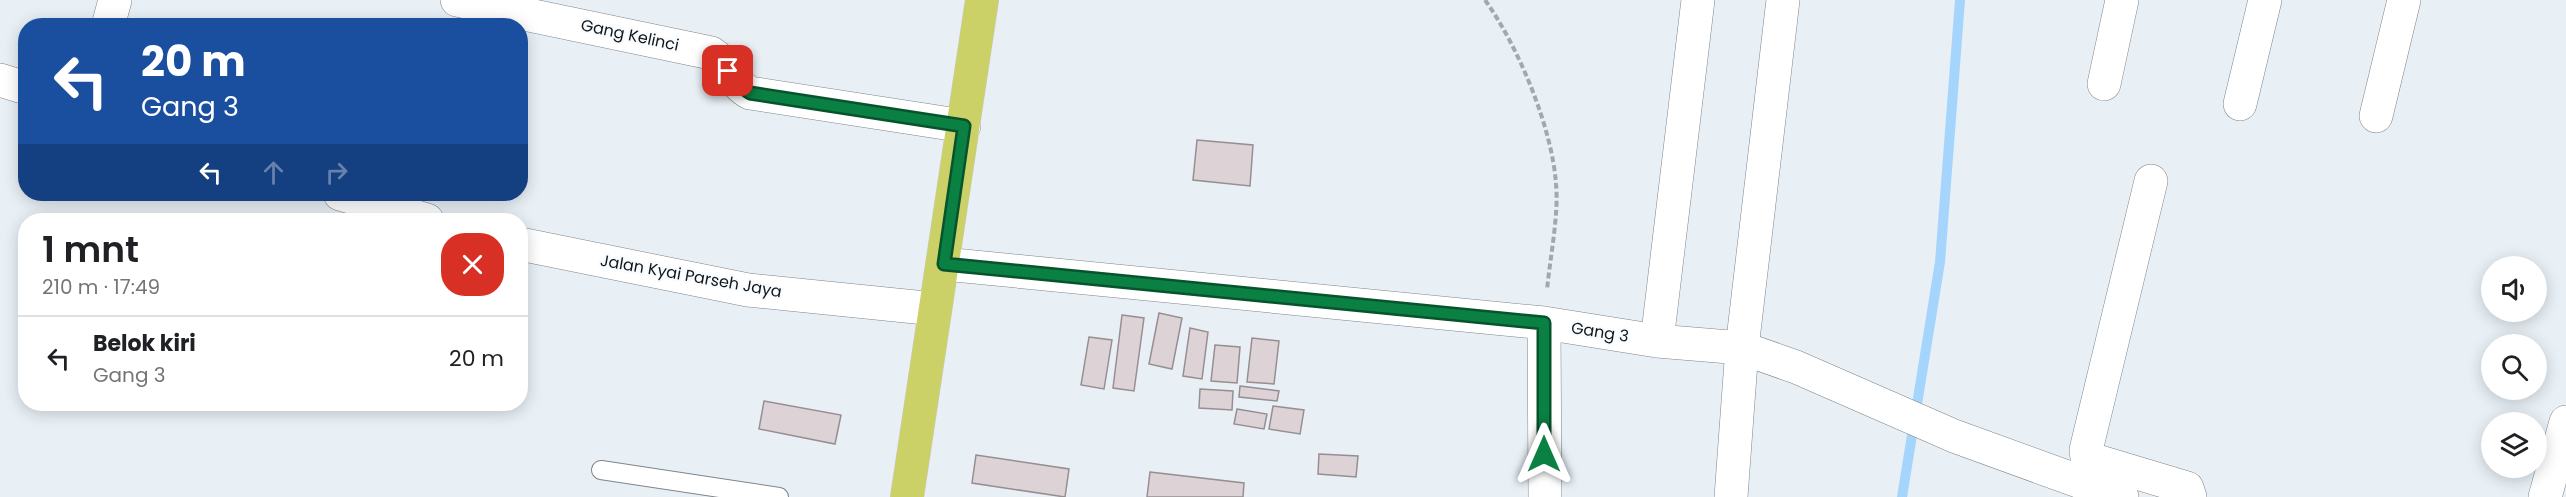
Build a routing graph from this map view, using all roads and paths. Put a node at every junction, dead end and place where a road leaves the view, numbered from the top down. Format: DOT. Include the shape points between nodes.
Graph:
graph roads {
  1 [pos="115,0"];
  2 [pos="457,0"];
  3 [pos="982,0"];
  4 [pos="1485,0"];
  5 [pos="1698,0"];
  6 [pos="1783,0"];
  7 [pos="2122,0"];
  8 [pos="2265,0"];
  9 [pos="2404,0"];
  10 [pos="110,18"];
  11 [pos="0,80"];
  12 [pos="2104,84"];
  13 [pos="18,86"];
  14 [pos="2240,104"];
  15 [pos="2376,116"];
  16 [pos="964,126"];
  17 [pos="2151,181"];
  18 [pos="363,201"];
  19 [pos="404,213"];
  20 [pos="528,246"];
  21 [pos="944,264"];
  22 [pos="934,309"];
  23 [pos="1544,323"];
  24 [pos="1657,340"];
  25 [pos="1742,348"];
  26 [pos="2566,422"];
  27 [pos="601,470"];
  28 [pos="779,497"];
  29 [pos="908,497"];
  30 [pos="1545,497"];
  31 [pos="1731,497"];
  32 [pos="2122,497"];
  33 [pos="2190,497"];
  34 [pos="2545,497"];
  1 -- 10 [label="street"];
  2 -- 16 [label="street, Gang Kelinci" via="711,52 736,83 750,93"];
  3 -- 16 [label="main road"];
  4 -- 23 [label="path" via="1509,40 1535,98 1552,156 1557,186"];
  5 -- 24 [label="street"];
  6 -- 25 [label="street"];
  7 -- 12 [label="street"];
  8 -- 14 [label="street"];
  9 -- 15 [label="street"];
  11 -- 13 [label="street"];
  16 -- 21 [label="main road"];
  17 -- 33 [label="street" via="2086,450 2087,458 2187,488"];
  18 -- 19 [label="street"];
  20 -- 22 [label="street, Jalan Kyai Parseh Jaya" via="747,290"];
  21 -- 22 [label="main road"];
  21 -- 23 [label="street, Gang 3"];
  22 -- 29 [label="main road"];
  23 -- 24 [label="street, Gang 3"];
  23 -- 30 [label="street"];
  24 -- 25 [label="street, Gang 3"];
  25 -- 31 [label="street"];
  25 -- 32 [label="street, Gang 3" via="1954,436"];
  26 -- 34 [label="street"];
  27 -- 28 [label="lane"];
}
